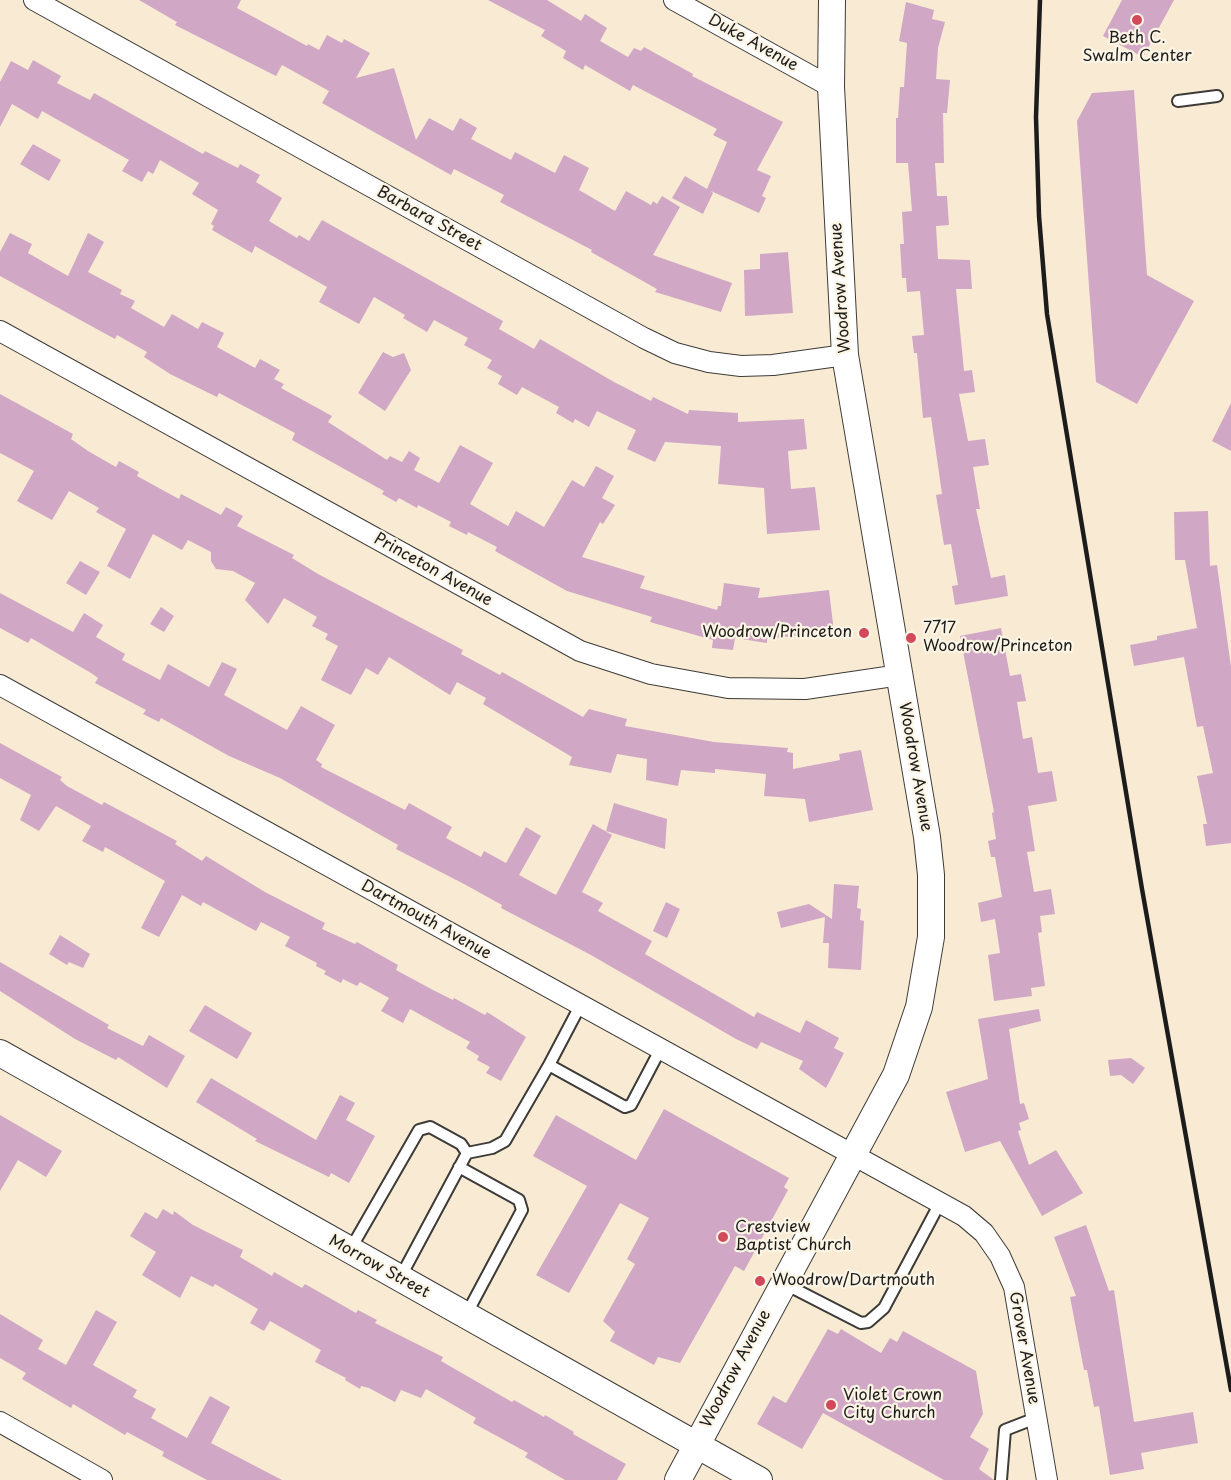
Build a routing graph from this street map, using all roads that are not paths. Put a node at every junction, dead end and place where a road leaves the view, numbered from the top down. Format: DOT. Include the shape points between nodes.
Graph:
graph roads {
  1 [pos="34,0"];
  2 [pos="674,0"];
  3 [pos="832,0"];
  4 [pos="831,87"];
  5 [pos="1217,96"];
  6 [pos="1178,102"];
  7 [pos="0,331"];
  8 [pos="845,355"];
  9 [pos="900,675"];
  10 [pos="0,685"];
  11 [pos="580,1006"];
  12 [pos="660,1050"];
  13 [pos="0,1053"];
  14 [pos="549,1065"];
  15 [pos="466,1153"];
  16 [pos="851,1156"];
  17 [pos="459,1167"];
  18 [pos="941,1201"];
  19 [pos="349,1250"];
  20 [pos="399,1278"];
  21 [pos="783,1282"];
  22 [pos="466,1315"];
  23 [pos="1036,1418"];
  24 [pos="0,1422"];
  25 [pos="696,1444"];
  26 [pos="102,1480"];
  27 [pos="678,1480"];
  28 [pos="759,1480"];
  29 [pos="1001,1480"];
  30 [pos="1047,1480"];
  1 -- 8 [label="street, Barbara Street" via="675,353 741,366"];
  2 -- 4 [label="street, Duke Avenue"];
  3 -- 4 [label="street, Woodrow Avenue"];
  4 -- 8 [label="street, Woodrow Avenue"];
  5 -- 6 [label="lane"];
  7 -- 9 [label="street, Princeton Avenue" via="588,654 651,674 746,689 806,689"];
  8 -- 9 [label="street, Woodrow Avenue"];
  9 -- 16 [label="street, Woodrow Avenue" via="927,837 931,937 922,996 909,1042 896,1075"];
  10 -- 11 [label="street, Dartmouth Avenue"];
  11 -- 12 [label="street, Dartmouth Avenue"];
  11 -- 14 [label="lane"];
  12 -- 14 [label="lane" via="631,1105 626,1107"];
  12 -- 16 [label="street, Dartmouth Avenue"];
  13 -- 19 [label="street, Morrow Street"];
  14 -- 15 [label="lane" via="510,1136 492,1148"];
  15 -- 17 [label="lane"];
  15 -- 19 [label="lane" via="461,1144 430,1127 419,1130"];
  16 -- 18 [label="street, Grover Avenue"];
  16 -- 21 [label="street, Woodrow Avenue"];
  17 -- 20 [label="lane"];
  17 -- 22 [label="lane" via="519,1200 522,1210"];
  18 -- 21 [label="lane" via="884,1308 868,1322 861,1323"];
  18 -- 23 [label="street, Grover Avenue" via="984,1233 1014,1287"];
  19 -- 20 [label="street, Morrow Street"];
  20 -- 22 [label="street, Morrow Street"];
  21 -- 25 [label="street, Woodrow Avenue"];
  22 -- 25 [label="street, Morrow Street"];
  23 -- 29 [label="lane" via="1005,1430"];
  23 -- 30 [label="street, Grover Avenue"];
  24 -- 26 [label="street"];
  25 -- 27 [label="street, Woodrow Avenue"];
  25 -- 28 [label="street, Morrow Street"];
}
